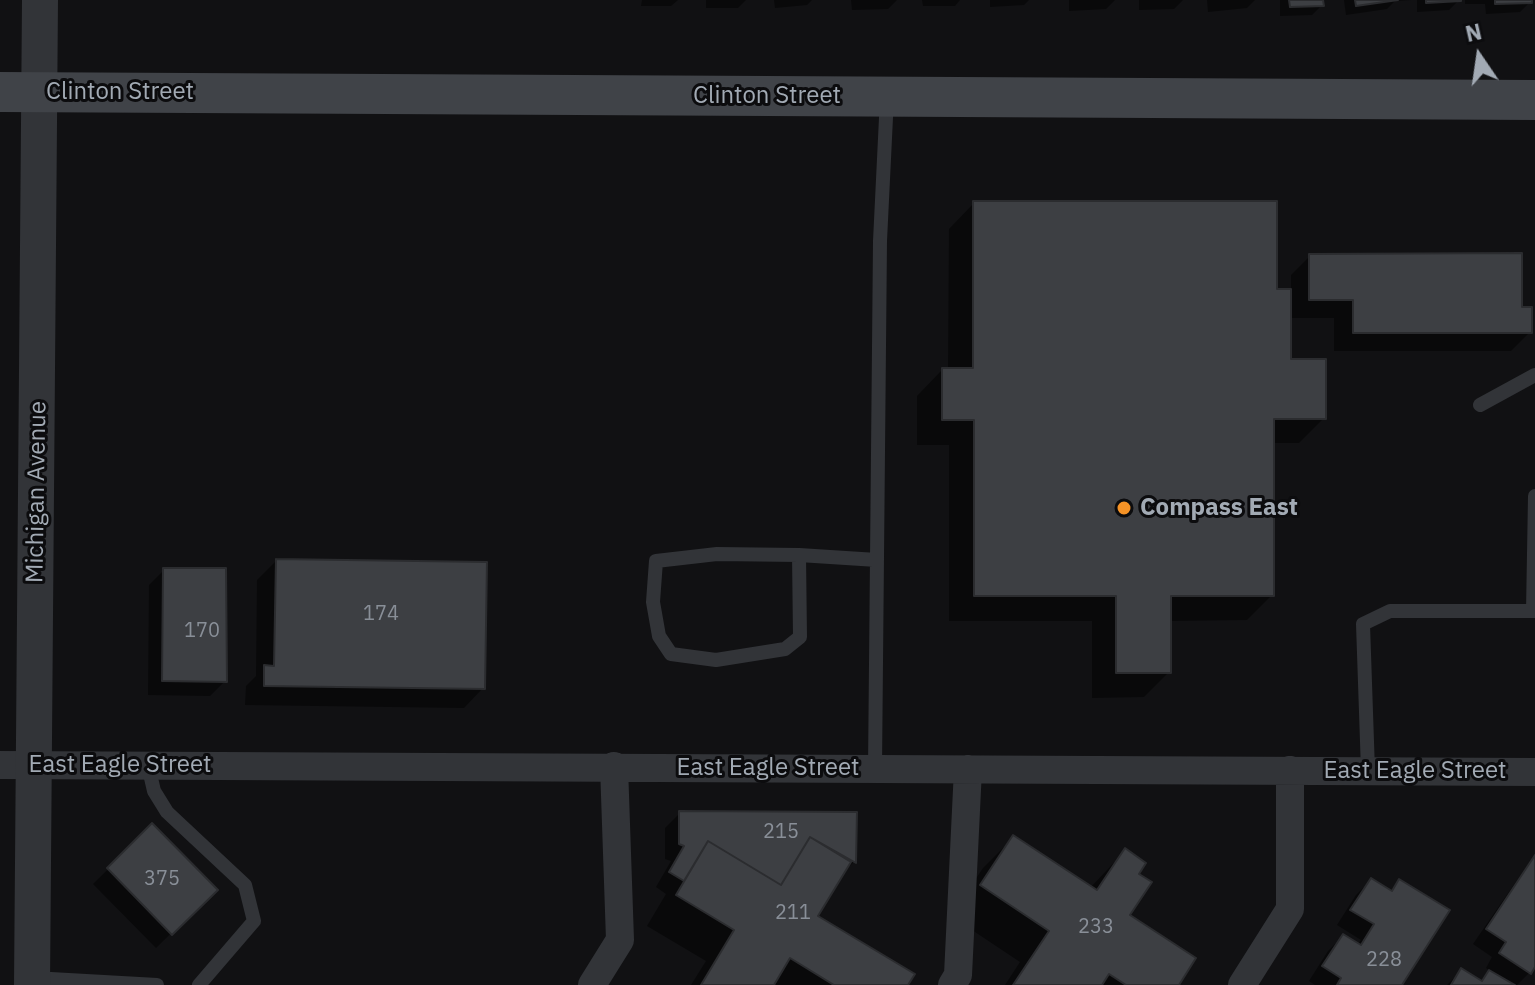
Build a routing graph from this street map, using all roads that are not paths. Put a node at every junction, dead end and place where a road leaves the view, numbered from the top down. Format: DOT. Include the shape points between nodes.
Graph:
graph roads {
  1 [pos="40,0"];
  2 [pos="19,92"];
  3 [pos="887,97"];
  4 [pos="1535,100"];
  5 [pos="1535,375"];
  6 [pos="1480,405"];
  7 [pos="1535,496"];
  8 [pos="799,555"];
  9 [pos="877,560"];
  10 [pos="1534,611"];
  11 [pos="17,765"];
  12 [pos="148,765"];
  13 [pos="614,766"];
  14 [pos="875,768"];
  15 [pos="968,769"];
  16 [pos="1290,770"];
  17 [pos="1368,771"];
  18 [pos="1535,772"];
  19 [pos="32,981"];
  20 [pos="157,985"];
  21 [pos="199,985"];
  22 [pos="592,985"];
  23 [pos="952,985"];
  24 [pos="1242,985"];
  1 -- 2 [label="street, Michigan Avenue"];
  2 -- 3 [label="main road, Clinton Street"];
  2 -- 11 [label="street, Michigan Avenue"];
  3 -- 4 [label="main road, Clinton Street"];
  3 -- 9 [label="lane"];
  5 -- 6 [label="lane"];
  7 -- 10 [label="lane"];
  8 -- 8 [label="lane" via="717,554 656,561 653,602 659,636 671,654 716,660 785,649 800,637"];
  8 -- 9 [label="lane"];
  9 -- 14 [label="lane"];
  10 -- 17 [label="lane" via="1390,611 1363,624"];
  11 -- 12 [label="street, East Eagle Street"];
  11 -- 19 [label="street, Michigan Avenue"];
  12 -- 13 [label="street, East Eagle Street"];
  12 -- 21 [label="lane" via="154,791 167,812 245,885 254,921"];
  13 -- 14 [label="street, East Eagle Street"];
  13 -- 22 [label="street" via="620,940"];
  14 -- 15 [label="street, East Eagle Street"];
  15 -- 16 [label="street, East Eagle Street"];
  15 -- 23 [label="street" via="958,975"];
  16 -- 17 [label="street, East Eagle Street"];
  16 -- 24 [label="street" via="1290,909"];
  17 -- 18 [label="street, East Eagle Street"];
  19 -- 20 [label="lane"];
}
